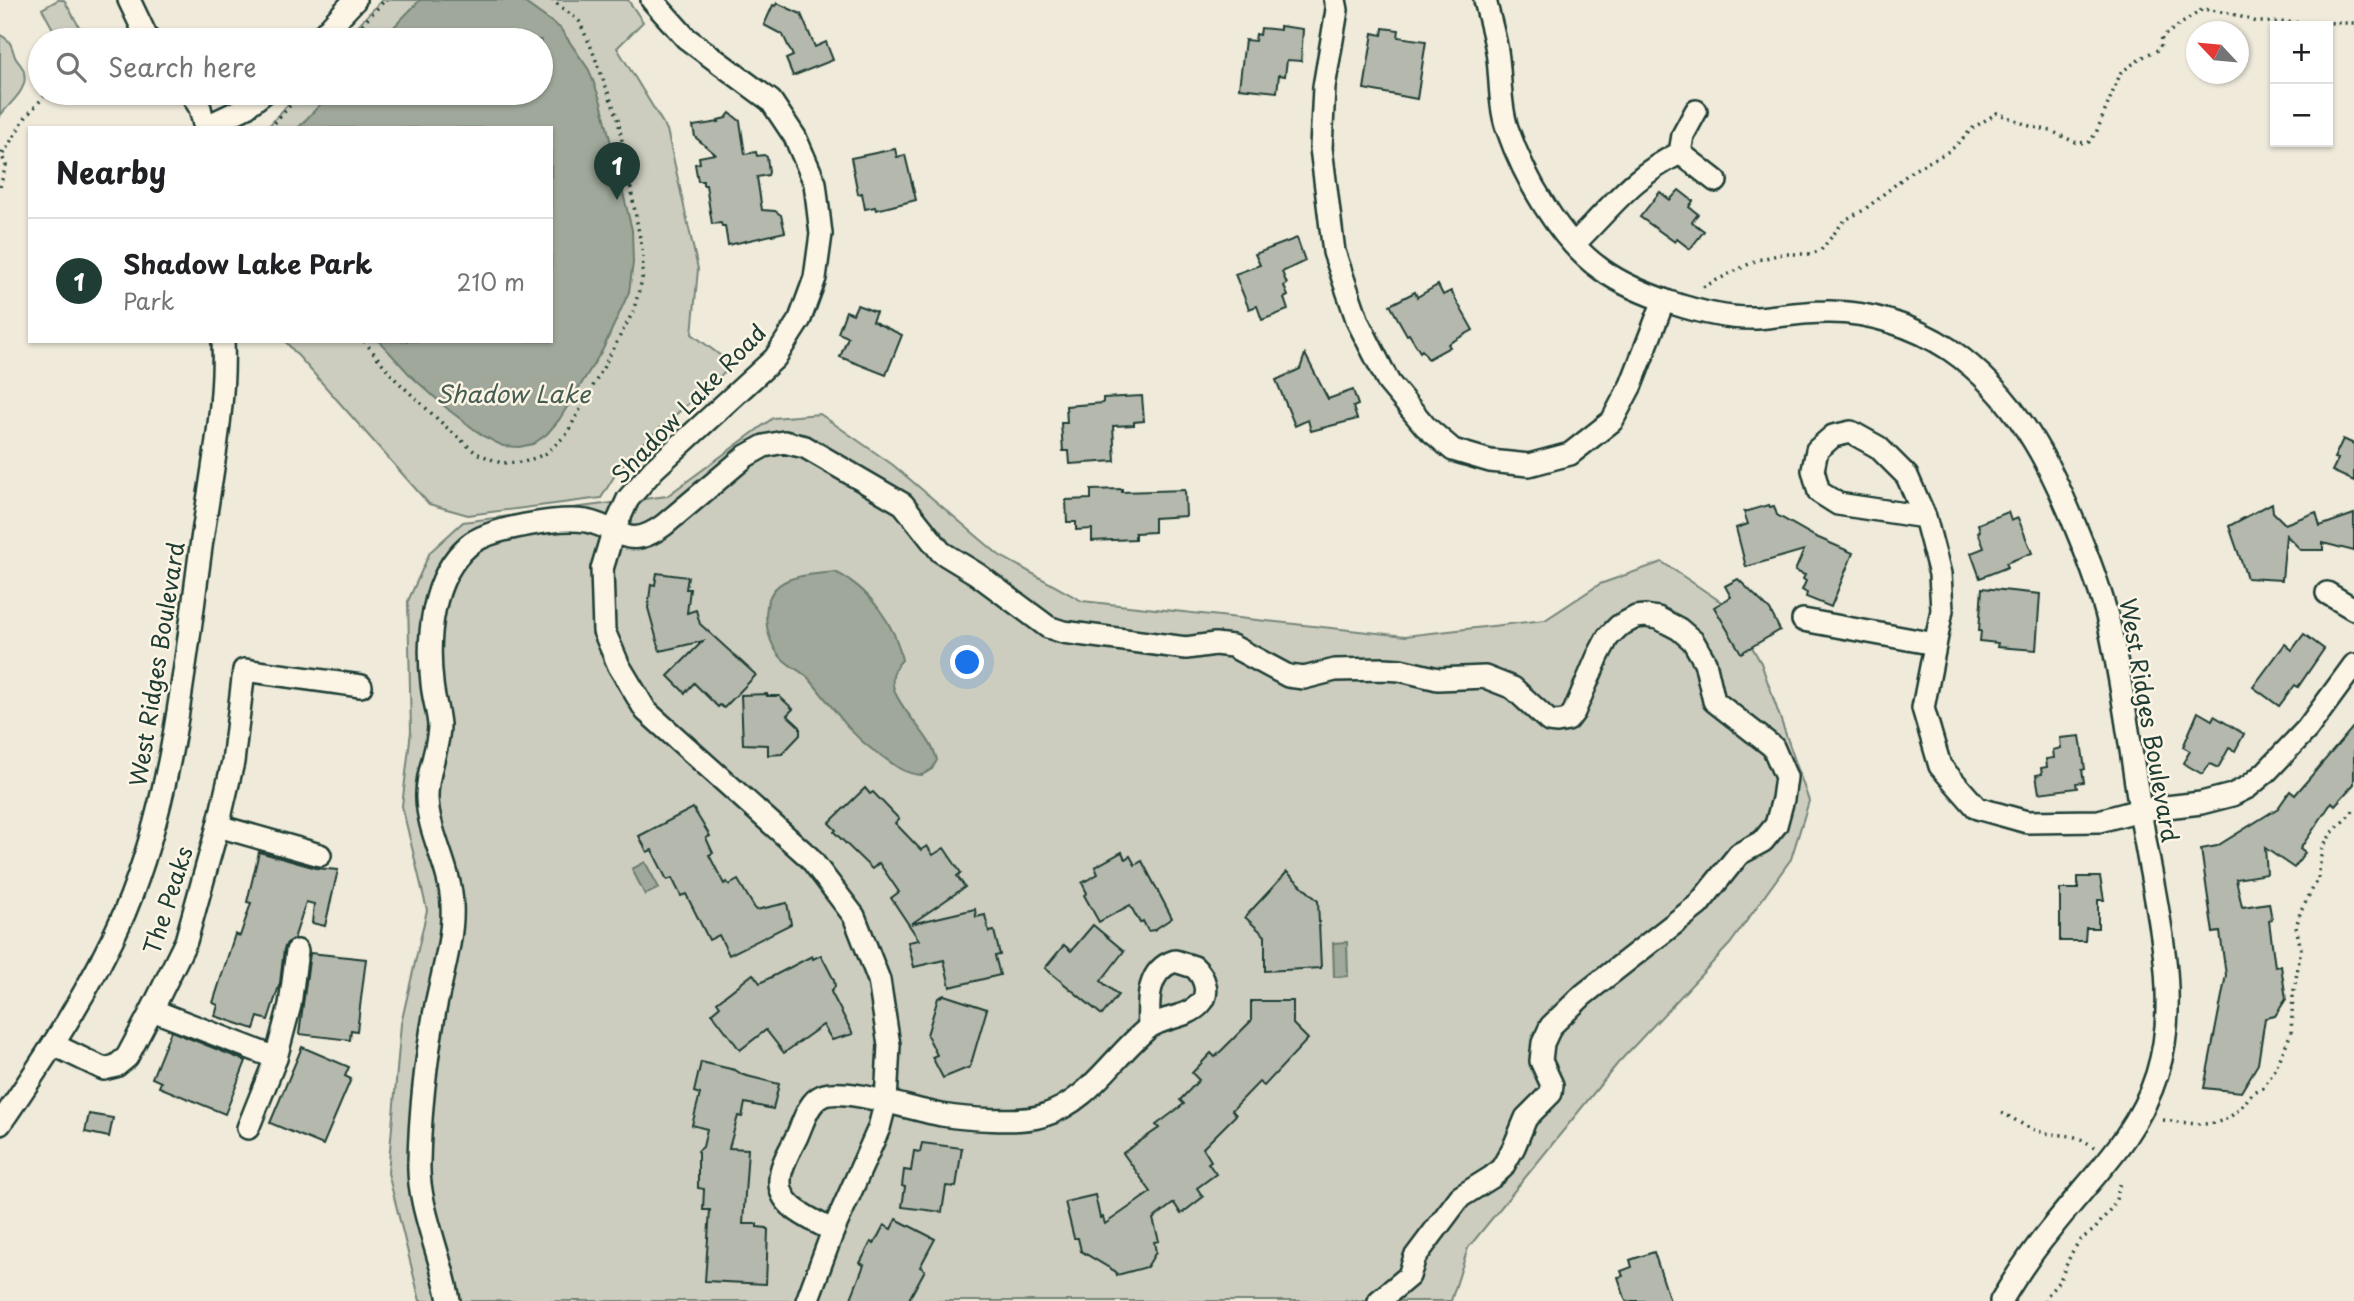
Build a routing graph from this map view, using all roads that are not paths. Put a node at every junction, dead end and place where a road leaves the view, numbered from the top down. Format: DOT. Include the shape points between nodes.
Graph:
graph roads {
  1 [pos="129,0"];
  2 [pos="355,0"];
  3 [pos="652,0"];
  4 [pos="1335,0"];
  5 [pos="1485,0"];
  6 [pos="142,28"];
  7 [pos="329,28"];
  8 [pos="198,105"];
  9 [pos="248,105"];
  10 [pos="1696,111"];
  11 [pos="205,126"];
  12 [pos="207,126"];
  13 [pos="1681,153"];
  14 [pos="1716,181"];
  15 [pos="1574,244"];
  16 [pos="1664,300"];
  17 [pos="223,343"];
  18 [pos="1925,517"];
  19 [pos="613,532"];
  20 [pos="2328,593"];
  21 [pos="2354,609"];
  22 [pos="1803,620"];
  23 [pos="1935,643"];
  24 [pos="2354,665"];
  25 [pos="361,686"];
  26 [pos="2140,810"];
  27 [pos="218,826"];
  28 [pos="320,855"];
  29 [pos="297,951"];
  30 [pos="152,1010"];
  31 [pos="1149,1027"];
  32 [pos="54,1045"];
  33 [pos="276,1058"];
  34 [pos="886,1101"];
  35 [pos="0,1124"];
  36 [pos="248,1128"];
  37 [pos="833,1231"];
  38 [pos="449,1301"];
  39 [pos="807,1301"];
  40 [pos="1379,1301"];
  41 [pos="2001,1301"];
  1 -- 6 [label="street"];
  2 -- 7 [label="street"];
  3 -- 19 [label="street, Shadow Lake Road" via="686,38 771,101 795,137 815,183 821,234 815,278 800,319 775,358 654,469 628,499"];
  4 -- 16 [label="street" via="1321,148 1334,252 1358,322 1389,383 1425,426 1453,450 1490,461 1529,465 1570,454 1612,421"];
  5 -- 15 [label="street, West Ridges Boulevard" via="1497,49 1505,124 1535,193"];
  8 -- 11 [label="street"];
  9 -- 12 [label="street"];
  10 -- 13 [label="street" via="1683,135"];
  13 -- 14 [label="street"];
  13 -- 15 [label="street" via="1627,187"];
  15 -- 16 [label="street, West Ridges Boulevard" via="1620,282"];
  16 -- 26 [label="street, West Ridges Boulevard" via="1737,318 1830,312 1877,318 1945,347 2004,398 2051,469 2100,593 2114,649"];
  17 -- 32 [label="street, West Ridges Boulevard" via="219,413 180,702 158,814 124,913"];
  18 -- 18 [label="street" via="1907,476 1878,447 1851,432 1833,436 1817,450 1813,470 1819,492 1838,504"];
  18 -- 23 [label="street" via="1940,574 1942,610"];
  19 -- 34 [label="street, Shadow Lake Road" via="602,569 604,631 619,666 646,712 810,859 854,916 879,981 889,1045"];
  19 -- 38 [label="street" via="586,521 533,523 481,538 466,548 447,573 433,615 432,682 439,724 427,798 450,887 452,918 428,1048 419,1165"];
  19 -- 40 [label="street" via="636,539 653,533 746,456 784,442 805,447 903,504 941,552 1048,627 1079,636 1186,648 1232,646 1288,676 1304,678 1335,670 1384,669 1438,680 1485,677 1513,688 1541,715 1557,722 1574,712 1598,656 1619,626 1636,617 1658,618 1693,641 1714,701 1773,747 1786,777 1776,825 1763,841 1739,854 1698,905 1583,995 1551,1026 1541,1061 1551,1093 1526,1118 1502,1168 1460,1196 1415,1257 1409,1276"];
  20 -- 21 [label="street"];
  22 -- 23 [label="street"];
  23 -- 26 [label="street" via="1923,708 1940,766 1977,808 2027,822 2099,821"];
  24 -- 26 [label="street" via="2307,729 2248,787 2209,801"];
  25 -- 27 [label="street, The Peaks" via="244,670 233,762"];
  26 -- 41 [label="street, West Ridges Boulevard" via="2163,951 2168,1013 2150,1095 2124,1142 2050,1230"];
  27 -- 28 [label="street"];
  27 -- 30 [label="street, The Peaks" via="186,941"];
  29 -- 33 [label="street"];
  30 -- 32 [label="street, The Peaks" via="127,1057 116,1066 104,1069"];
  30 -- 33 [label="street"];
  31 -- 34 [label="street" via="1099,1080 1074,1101 1042,1117 941,1115"];
  32 -- 35 [label="street, West Ridges Boulevard"];
  33 -- 36 [label="street"];
  34 -- 37 [label="street, Shadow Lake Road" via="879,1128"];
  34 -- 37 [label="street" via="821,1096 810,1106 780,1175 779,1192 790,1206"];
  37 -- 39 [label="street, Shadow Lake Road"];
}
